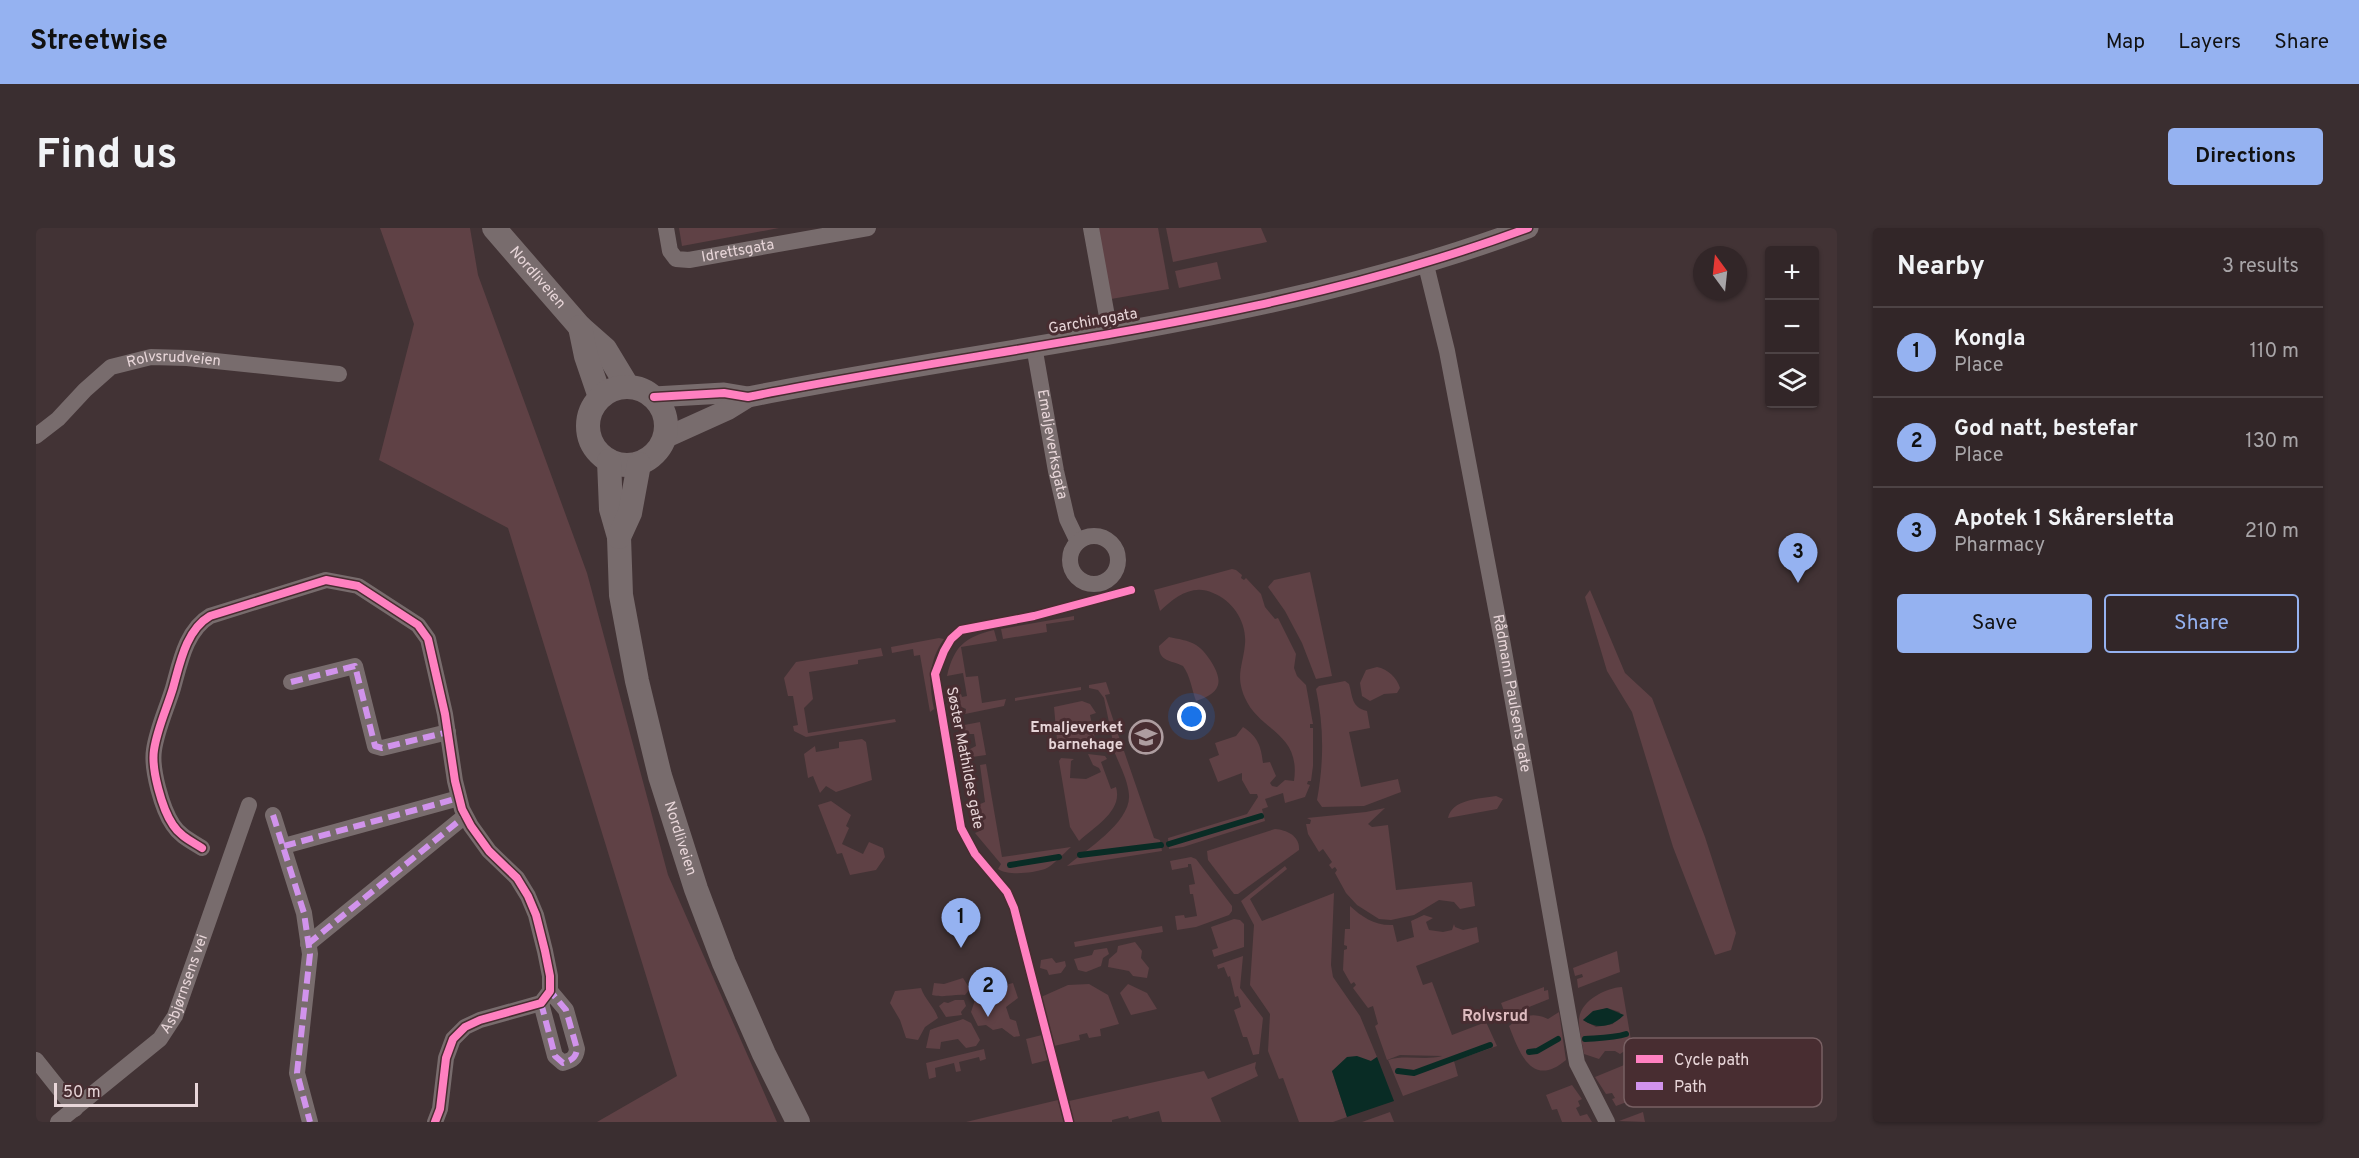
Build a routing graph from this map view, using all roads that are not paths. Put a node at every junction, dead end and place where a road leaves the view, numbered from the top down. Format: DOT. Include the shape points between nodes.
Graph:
graph roads {
  1 [pos="494,228"];
  2 [pos="666,228"];
  3 [pos="868,228"];
  4 [pos="1091,228"];
  5 [pos="1527,228"];
  6 [pos="1425,261"];
  7 [pos="580,327"];
  8 [pos="1110,333"];
  9 [pos="1034,346"];
  10 [pos="339,374"];
  11 [pos="628,387"];
  12 [pos="654,397"];
  13 [pos="748,397"];
  14 [pos="600,398"];
  15 [pos="36,436"];
  16 [pos="665,438"];
  17 [pos="609,461"];
  18 [pos="639,464"];
  19 [pos="619,537"];
  20 [pos="1078,542"];
  21 [pos="291,682"];
  22 [pos="448,732"];
  23 [pos="459,798"];
  24 [pos="249,805"];
  25 [pos="273,815"];
  26 [pos="465,816"];
  27 [pos="284,846"];
  28 [pos="202,848"];
  29 [pos="309,944"];
  30 [pos="36,1060"];
  31 [pos="75,1109"];
  32 [pos="58,1122"];
  33 [pos="310,1122"];
  34 [pos="435,1122"];
  35 [pos="798,1122"];
  36 [pos="1607,1122"];
  1 -- 7 [label="main road, Nordliveien"];
  2 -- 3 [label="street, Idrettsgata" via="670,251 676,259 689,260"];
  4 -- 8 [label="street"];
  5 -- 6 [label="street, Garchinggata"];
  6 -- 8 [label="street, Garchinggata" via="1370,279 1235,311"];
  6 -- 36 [label="street, Rådmann Paulsens gate" via="1447,351 1500,629 1577,1063"];
  7 -- 11 [label="main road, Nordliveien" via="605,349"];
  7 -- 14 [label="main road, Nordliveien"];
  8 -- 9 [label="street, Garchinggata"];
  9 -- 13 [label="street, Garchinggata"];
  9 -- 20 [label="street, Emaljeverksgata" via="1066,519"];
  10 -- 15 [label="street, Rolvsrudveien" via="151,357 111,366"];
  11 -- 12 [label="main road" via="642,389"];
  11 -- 14 [label="main road" via="614,389"];
  12 -- 13 [label="street, Garchinggata" via="724,393"];
  12 -- 16 [label="main road" via="666,417"];
  13 -- 16 [label="street, Garchinggata"];
  14 -- 17 [label="main road" via="590,412 588,432 596,450"];
  16 -- 18 [label="main road" via="656,454"];
  17 -- 18 [label="main road" via="624,466"];
  17 -- 19 [label="main road, Nordliveien" via="611,509"];
  18 -- 19 [label="main road, Nordliveien" via="630,513"];
  19 -- 35 [label="main road, Nordliveien" via="621,595 629,643 677,832 728,972"];
  21 -- 22 [label="street" via="354,666 375,746 382,748"];
  22 -- 23 [label="street"];
  22 -- 28 [label="street" via="428,639 418,626 358,586 326,580 210,616 191,634 154,750 162,801 172,825"];
  23 -- 26 [label="street"];
  23 -- 27 [label="street"];
  24 -- 31 [label="street, Asbjørnsens vei" via="175,1016 160,1039"];
  25 -- 27 [label="street"];
  26 -- 29 [label="street"];
  26 -- 34 [label="street" via="528,896 550,976 546,997 480,1020 453,1039"];
  27 -- 29 [label="street"];
  29 -- 33 [label="street" via="297,1073"];
  30 -- 31 [label="street"];
  31 -- 32 [label="street, Asbjørnsens vei"];
}
